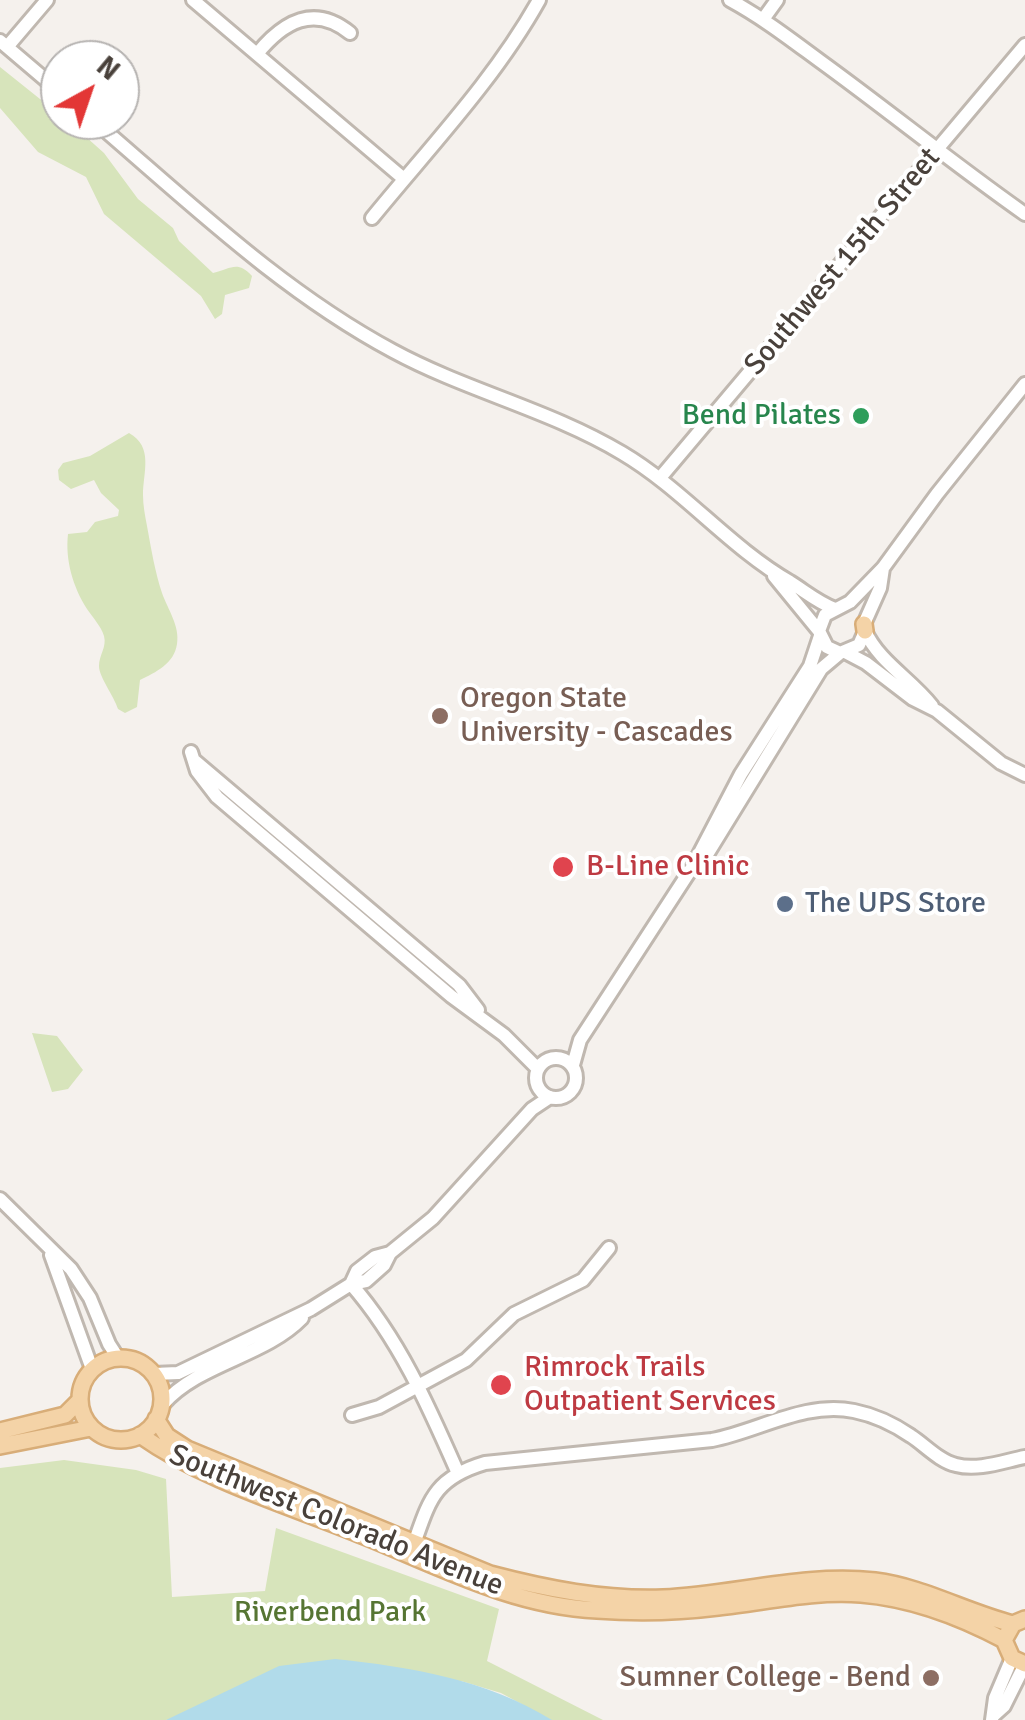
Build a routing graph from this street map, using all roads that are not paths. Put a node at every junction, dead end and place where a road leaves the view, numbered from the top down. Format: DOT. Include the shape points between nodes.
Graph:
graph roads {
  1 [pos="46,0"];
  2 [pos="194,0"];
  3 [pos="539,0"];
  4 [pos="730,0"];
  5 [pos="777,0"];
  6 [pos="764,18"];
  7 [pos="350,33"];
  8 [pos="3,44"];
  9 [pos="1025,45"];
  10 [pos="257,54"];
  11 [pos="40,75"];
  12 [pos="116,140"];
  13 [pos="936,151"];
  14 [pos="404,179"];
  15 [pos="1025,214"];
  16 [pos="372,218"];
  17 [pos="1025,384"];
  18 [pos="660,478"];
  19 [pos="884,568"];
  20 [pos="773,574"];
  21 [pos="838,608"];
  22 [pos="864,628"];
  23 [pos="820,633"];
  24 [pos="843,653"];
  25 [pos="937,712"];
  26 [pos="775,721"];
  27 [pos="193,756"];
  28 [pos="760,770"];
  29 [pos="1025,775"];
  30 [pos="692,866"];
  31 [pos="580,1040"];
  32 [pos="547,1062"];
  33 [pos="572,1066"];
  34 [pos="544,1093"];
  35 [pos="0,1199"];
  36 [pos="609,1248"];
  37 [pos="50,1252"];
  38 [pos="351,1284"];
  39 [pos="311,1309"];
  40 [pos="118,1358"];
  41 [pos="92,1370"];
  42 [pos="154,1374"];
  43 [pos="418,1386"];
  44 [pos="80,1402"];
  45 [pos="159,1411"];
  46 [pos="352,1415"];
  47 [pos="91,1428"];
  48 [pos="0,1431"];
  49 [pos="140,1436"];
  50 [pos="0,1446"];
  51 [pos="1025,1458"];
  52 [pos="457,1471"];
  53 [pos="412,1548"];
  54 [pos="1019,1621"];
  55 [pos="1004,1640"];
  56 [pos="1020,1662"];
  57 [pos="993,1718"];
  1 -- 8 [label="street"];
  2 -- 10 [label="street"];
  3 -- 14 [label="street"];
  4 -- 6 [label="street"];
  5 -- 6 [label="street"];
  6 -- 13 [label="street"];
  7 -- 10 [label="street" via="327,19 304,20 276,33"];
  8 -- 11 [label="street"];
  9 -- 13 [label="street, Southwest 15th Street"];
  10 -- 14 [label="street"];
  12 -- 18 [label="street" via="275,275 334,315 396,353 596,439"];
  13 -- 15 [label="street"];
  13 -- 18 [label="street, Southwest 15th Street"];
  14 -- 16 [label="street"];
  17 -- 19 [label="street"];
  18 -- 20 [label="street"];
  19 -- 21 [label="street"];
  19 -- 22 [label="street"];
  20 -- 21 [label="street"];
  20 -- 23 [label="street"];
  21 -- 22 [label="street" via="856,612"];
  21 -- 23 [label="street" via="825,615"];
  22 -- 24 [label="street" via="859,645"];
  22 -- 25 [label="street" via="877,652"];
  23 -- 24 [label="street" via="828,648"];
  23 -- 26 [label="street" via="810,666"];
  24 -- 25 [label="street"];
  24 -- 28 [label="street" via="821,669"];
  25 -- 29 [label="street"];
  26 -- 28 [label="street"];
  26 -- 30 [label="street"];
  27 -- 32 [label="street" via="217,797 452,996"];
  28 -- 30 [label="street" via="706,856"];
  30 -- 31 [label="street"];
  31 -- 32 [label="street"];
  31 -- 33 [label="street"];
  32 -- 33 [label="street"];
  32 -- 34 [label="street" via="536,1083"];
  33 -- 34 [label="street" via="573,1090 562,1098"];
  34 -- 38 [label="street" via="462,1189 366,1281"];
  35 -- 37 [label="street"];
  36 -- 43 [label="street" via="583,1280 514,1314 466,1360"];
  37 -- 40 [label="street" via="71,1269"];
  37 -- 41 [label="street"];
  38 -- 39 [label="street"];
  38 -- 43 [label="street"];
  39 -- 42 [label="street" via="178,1374"];
  39 -- 45 [label="street" via="281,1336 184,1386"];
  40 -- 41 [label="main road"];
  40 -- 42 [label="main road"];
  41 -- 44 [label="main road"];
  42 -- 45 [label="main road"];
  43 -- 46 [label="street"];
  43 -- 52 [label="street"];
  44 -- 47 [label="main road"];
  44 -- 48 [label="main road" via="65,1415"];
  45 -- 49 [label="main road"];
  45 -- 53 [label="main road, Southwest Colorado Avenue" via="167,1436 187,1449"];
  47 -- 49 [label="main road" via="114,1440"];
  47 -- 50 [label="main road"];
  49 -- 53 [label="main road, Southwest Colorado Avenue" via="184,1464"];
  51 -- 52 [label="street" via="955,1465 880,1420 825,1410 712,1440"];
  52 -- 53 [label="street" via="428,1504"];
  53 -- 54 [label="main road, Southwest Colorado Avenue" via="590,1596 661,1598 789,1582 873,1581"];
  53 -- 55 [label="main road, Southwest Colorado Avenue" via="469,1582 592,1610 654,1612 860,1594 922,1606"];
  54 -- 55 [label="main road"];
  55 -- 56 [label="main road"];
  56 -- 57 [label="street" via="995,1698"];
}
